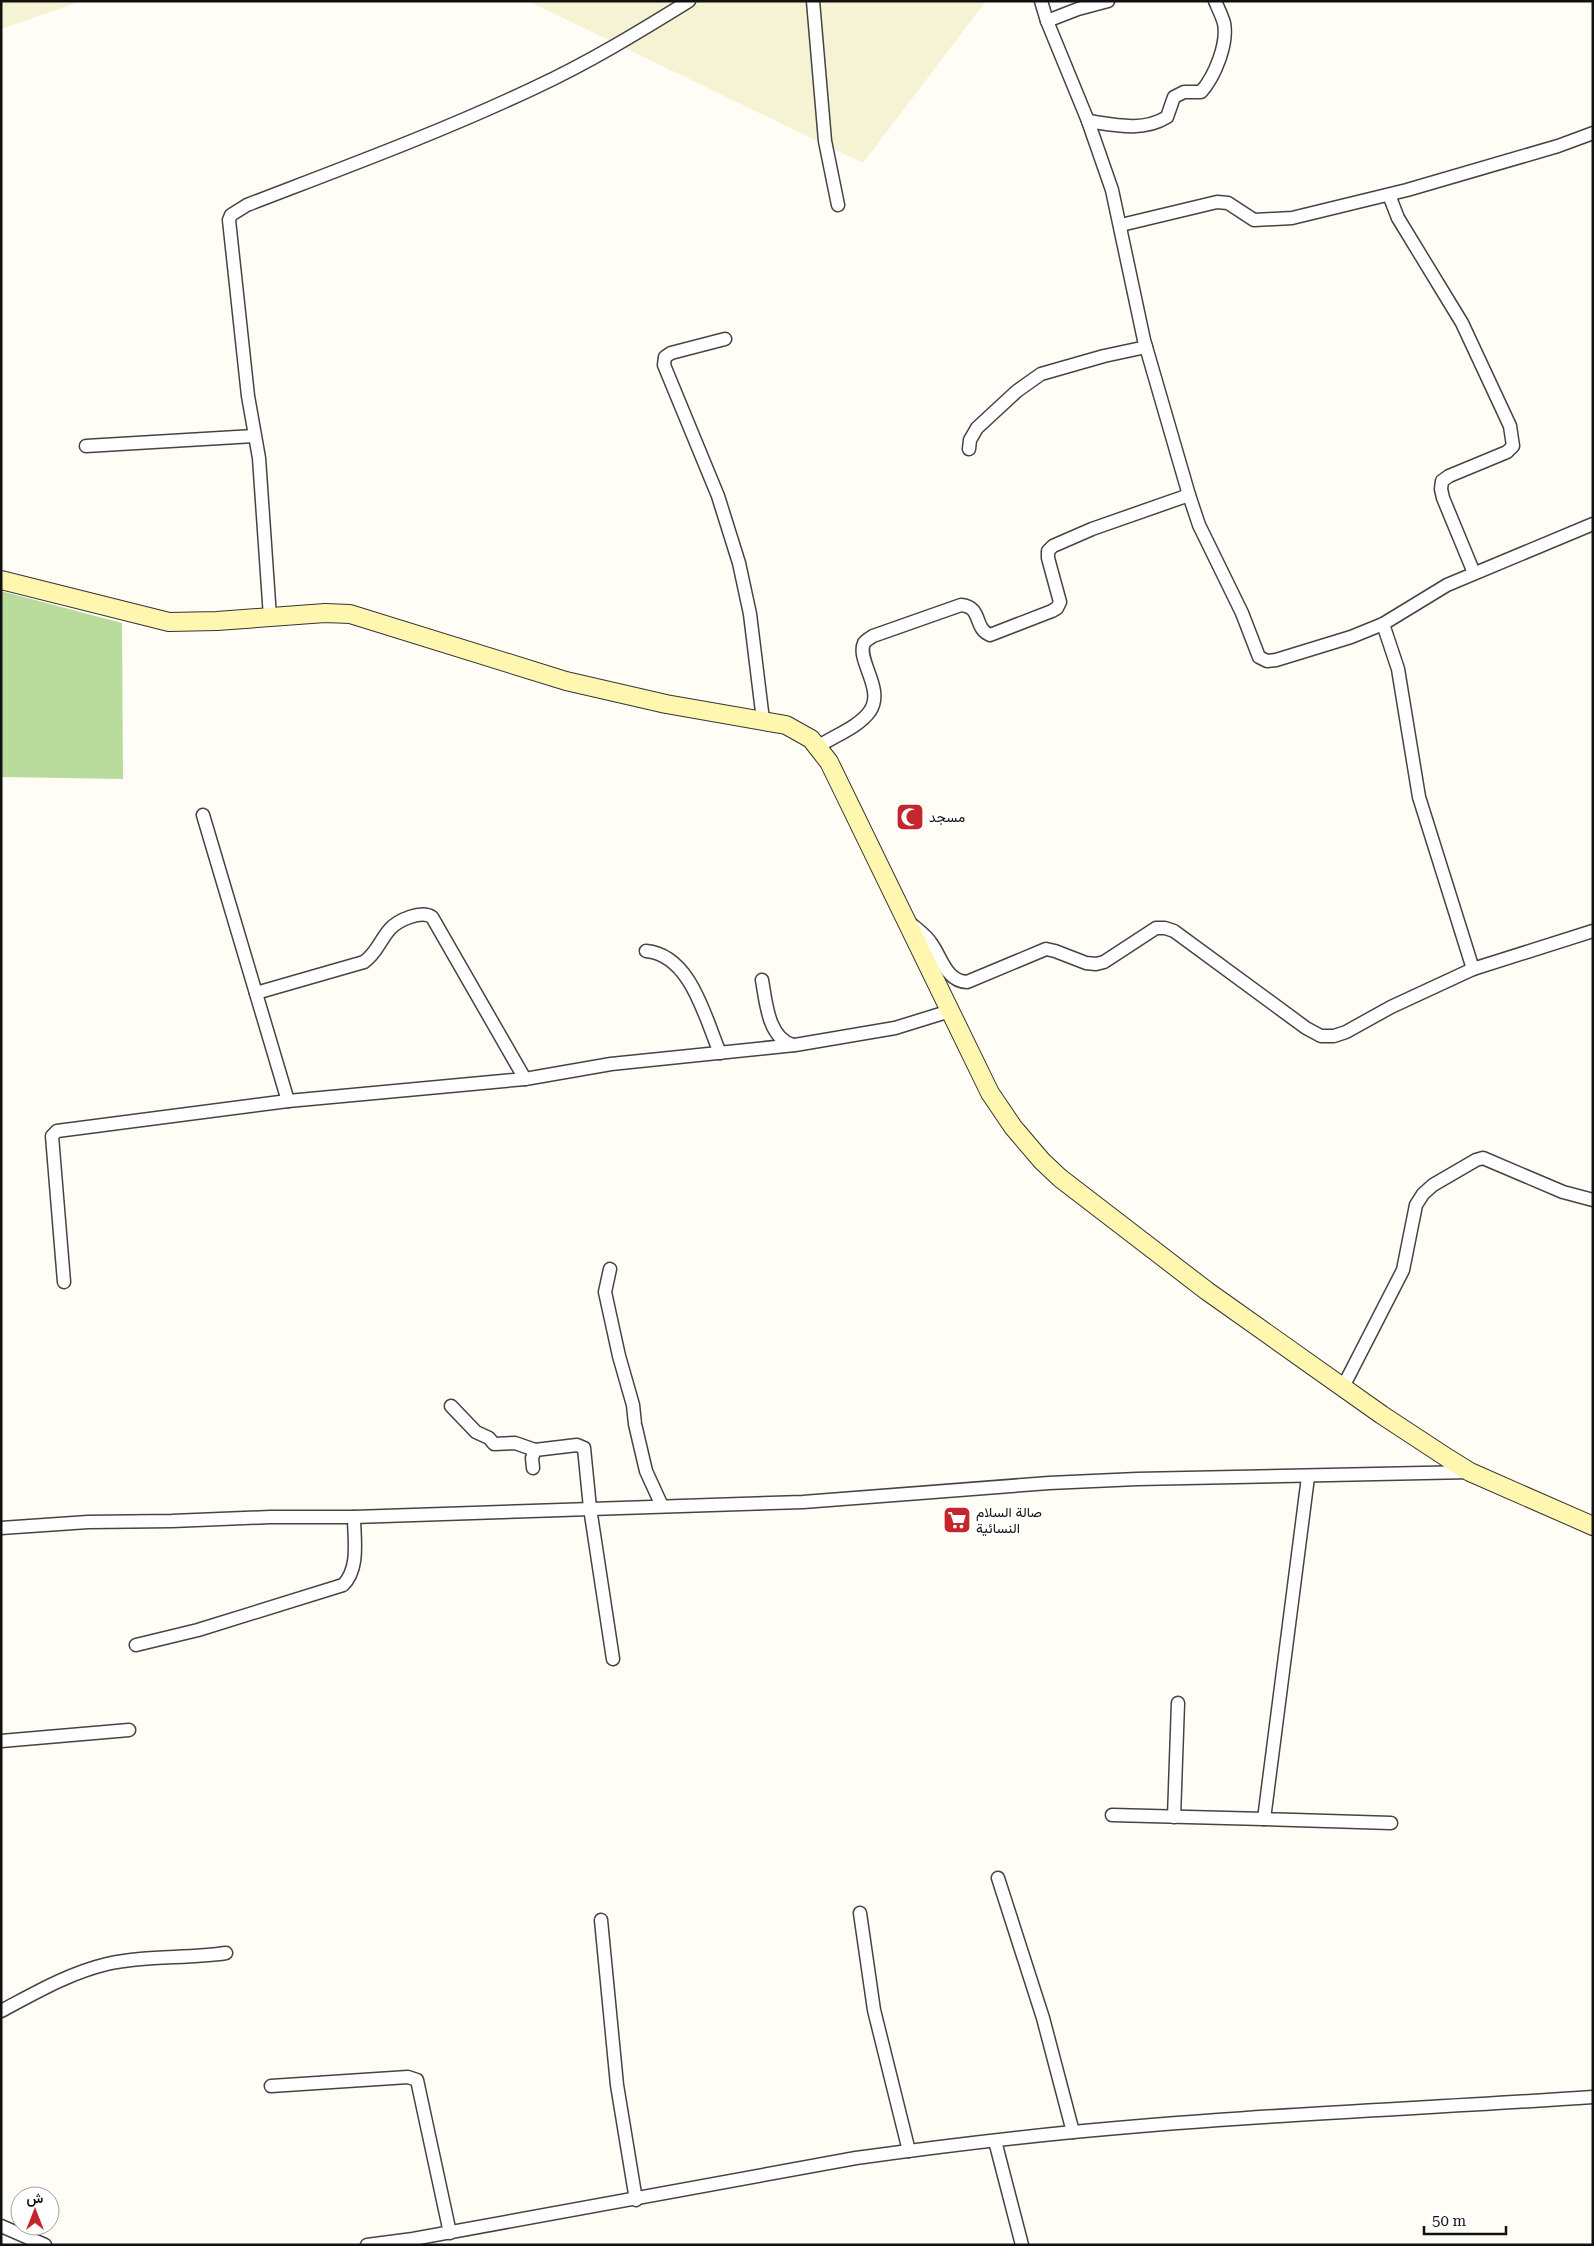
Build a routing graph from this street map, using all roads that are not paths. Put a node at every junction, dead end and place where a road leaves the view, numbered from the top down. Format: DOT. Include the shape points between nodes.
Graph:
graph roads {
  1 [pos="689,1"];
  2 [pos="813,1"];
  3 [pos="1041,1"];
  4 [pos="1108,1"];
  5 [pos="1215,1"];
  6 [pos="1047,21"];
  7 [pos="1088,121"];
  8 [pos="1593,133"];
  9 [pos="1389,195"];
  10 [pos="838,205"];
  11 [pos="1121,225"];
  12 [pos="726,339"];
  13 [pos="1146,348"];
  14 [pos="254,436"];
  15 [pos="86,446"];
  16 [pos="969,449"];
  17 [pos="1189,495"];
  18 [pos="1593,524"];
  19 [pos="1474,573"];
  20 [pos="1,580"];
  21 [pos="270,617"];
  22 [pos="1383,624"];
  23 [pos="763,720"];
  24 [pos="819,746"];
  25 [pos="204,814"];
  26 [pos="906,920"];
  27 [pos="1593,932"];
  28 [pos="646,951"];
  29 [pos="1473,969"];
  30 [pos="762,980"];
  31 [pos="256,992"];
  32 [pos="950,1011"];
  33 [pos="795,1045"];
  34 [pos="720,1053"];
  35 [pos="526,1079"];
  36 [pos="288,1102"];
  37 [pos="1593,1200"];
  38 [pos="610,1269"];
  39 [pos="64,1282"];
  40 [pos="1343,1387"];
  41 [pos="451,1406"];
  42 [pos="535,1450"];
  43 [pos="533,1468"];
  44 [pos="1470,1472"];
  45 [pos="1308,1477"];
  46 [pos="662,1506"];
  47 [pos="590,1508"];
  48 [pos="354,1517"];
  49 [pos="1593,1526"];
  50 [pos="1,1528"];
  51 [pos="136,1645"];
  52 [pos="613,1658"];
  53 [pos="1178,1703"];
  54 [pos="129,1730"];
  55 [pos="1,1741"];
  56 [pos="1112,1815"];
  57 [pos="1174,1817"];
  58 [pos="1264,1819"];
  59 [pos="1391,1823"];
  60 [pos="998,1878"];
  61 [pos="860,1913"];
  62 [pos="601,1920"];
  63 [pos="226,1953"];
  64 [pos="1,2011"];
  65 [pos="271,2086"];
  66 [pos="1593,2097"];
  67 [pos="1073,2132"];
  68 [pos="995,2141"];
  69 [pos="909,2151"];
  70 [pos="636,2200"];
  71 [pos="1,2226"];
  72 [pos="442,2238"];
  73 [pos="415,2242"];
  74 [pos="45,2245"];
  75 [pos="367,2245"];
  76 [pos="1022,2245"];
  1 -- 14 [label="street" via="536,88 233,212 230,220"];
  2 -- 10 [label="street" via="825,141"];
  3 -- 6 [label="street"];
  4 -- 6 [label="street"];
  5 -- 7 [label="street" via="1224,24 1223,45 1208,84 1201,92 1184,92 1174,97 1167,117 1152,124 1139,126"];
  6 -- 7 [label="street"];
  7 -- 11 [label="street"];
  8 -- 9 [label="street"];
  9 -- 11 [label="street" via="1292,218 1254,220 1228,203 1218,202"];
  9 -- 19 [label="street" via="1398,218 1462,323 1513,438 1513,446 1507,452 1442,481 1443,498"];
  11 -- 13 [label="street"];
  12 -- 23 [label="street" via="671,353 665,358 664,365 718,496 739,563 750,614"];
  13 -- 16 [label="street" via="1040,374 977,428"];
  13 -- 17 [label="street"];
  14 -- 15 [label="street"];
  14 -- 21 [label="street" via="259,458"];
  17 -- 22 [label="street" via="1259,657 1267,661 1276,660"];
  17 -- 24 [label="street" via="1092,530 1048,551 1060,602 1052,611 990,635 982,629 974,610 961,604 864,642 863,650 874,689 870,710 862,720"];
  18 -- 19 [label="street"];
  19 -- 22 [label="street"];
  20 -- 21 [label="main road" via="168,622"];
  21 -- 23 [label="main road" via="350,614 566,681 666,704"];
  22 -- 29 [label="street" via="1398,669 1419,796"];
  23 -- 24 [label="main road" via="796,729"];
  24 -- 26 [label="main road"];
  25 -- 31 [label="street"];
  26 -- 29 [label="street" via="930,942 950,976 958,982 967,982 1046,949 1096,964 1104,962 1156,928 1165,928 1174,931 1321,1036 1346,1032"];
  26 -- 32 [label="main road"];
  27 -- 29 [label="street"];
  28 -- 34 [label="street" via="666,956 690,982"];
  30 -- 33 [label="street" via="777,1035 784,1042"];
  31 -- 35 [label="street" via="364,962 372,957 397,924 429,914"];
  31 -- 36 [label="street"];
  32 -- 33 [label="street" via="895,1028"];
  32 -- 40 [label="main road" via="995,1101 1042,1161 1080,1194 1199,1284"];
  33 -- 34 [label="street"];
  34 -- 35 [label="street" via="611,1064"];
  35 -- 36 [label="street"];
  36 -- 39 [label="street" via="54,1133"];
  37 -- 40 [label="street" via="1563,1192 1483,1158 1434,1184 1422,1194 1416,1205 1403,1270"];
  38 -- 46 [label="street" via="605,1292 619,1356 646,1472"];
  40 -- 44 [label="main road"];
  41 -- 42 [label="street" via="476,1432 494,1444 515,1443"];
  42 -- 43 [label="street"];
  42 -- 47 [label="street" via="577,1445 584,1448"];
  44 -- 45 [label="street"];
  44 -- 49 [label="main road"];
  45 -- 46 [label="street" via="1098,1481 812,1501"];
  45 -- 58 [label="street"];
  46 -- 47 [label="street"];
  47 -- 48 [label="street"];
  47 -- 52 [label="street"];
  48 -- 50 [label="street" via="88,1522"];
  48 -- 51 [label="street" via="354,1568 343,1585 198,1630"];
  53 -- 57 [label="street"];
  54 -- 55 [label="street"];
  56 -- 57 [label="street"];
  57 -- 58 [label="street"];
  58 -- 59 [label="street"];
  60 -- 67 [label="street" via="1042,2018"];
  61 -- 69 [label="street" via="874,2010"];
  62 -- 70 [label="street" via="617,2085"];
  63 -- 64 [label="street" via="109,1964 83,1970"];
  65 -- 72 [label="street" via="408,2077 417,2080"];
  66 -- 67 [label="street"];
  67 -- 68 [label="street"];
  68 -- 69 [label="street"];
  68 -- 76 [label="street"];
  69 -- 70 [label="street"];
  70 -- 72 [label="street"];
  71 -- 74 [label="street"];
  72 -- 73 [label="street"];
  73 -- 75 [label="street"];
}
